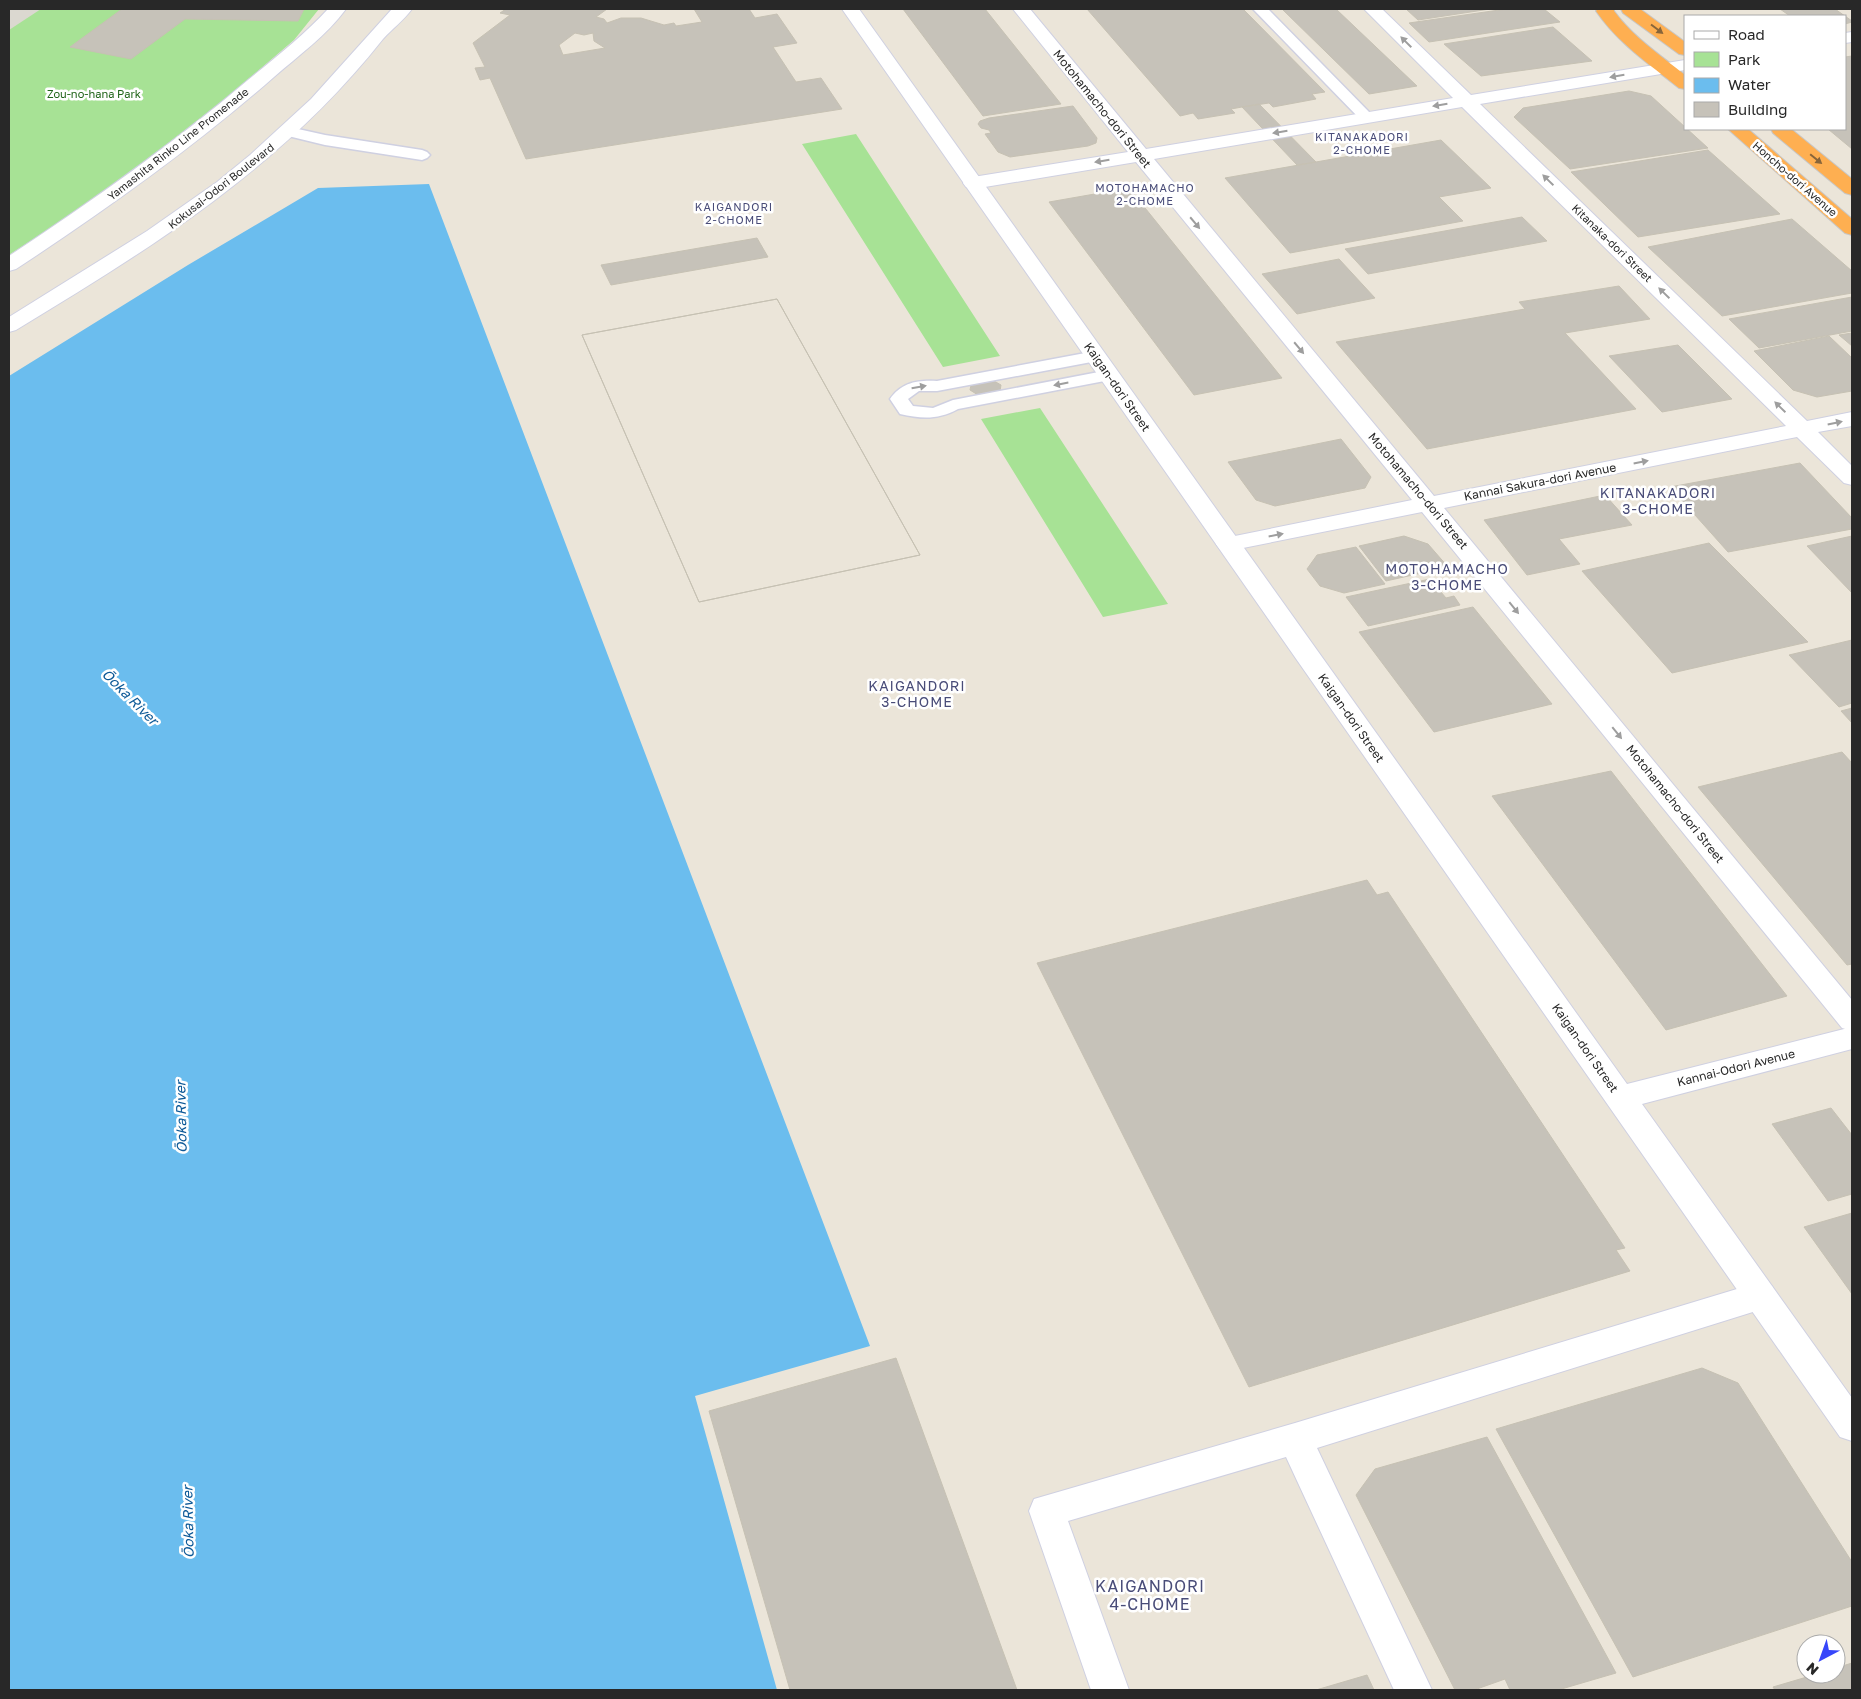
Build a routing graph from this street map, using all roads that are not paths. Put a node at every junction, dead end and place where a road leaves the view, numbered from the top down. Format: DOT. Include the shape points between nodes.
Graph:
graph roads {
  1 [pos="337,9"];
  2 [pos="403,9"];
  3 [pos="850,9"];
  4 [pos="1021,9"];
  5 [pos="1260,9"];
  6 [pos="1372,9"];
  7 [pos="1606,9"];
  8 [pos="1629,9"];
  9 [pos="1684,49"];
  10 [pos="1684,65"];
  11 [pos="1666,68"];
  12 [pos="1684,83"];
  13 [pos="1466,101"];
  14 [pos="1366,118"];
  15 [pos="1738,130"];
  16 [pos="1781,130"];
  17 [pos="288,132"];
  18 [pos="422,155"];
  19 [pos="1140,155"];
  20 [pos="973,183"];
  21 [pos="1852,188"];
  22 [pos="1852,229"];
  23 [pos="9,265"];
  24 [pos="9,326"];
  25 [pos="1102,366"];
  26 [pos="1852,419"];
  27 [pos="1803,430"];
  28 [pos="1852,478"];
  29 [pos="1429,504"];
  30 [pos="1228,544"];
  31 [pos="1852,1020"];
  32 [pos="1852,1038"];
  33 [pos="1620,1098"];
  34 [pos="1760,1296"];
  35 [pos="1852,1426"];
  36 [pos="1295,1439"];
  37 [pos="1110,1690"];
  38 [pos="1413,1690"];
  1 -- 23 [label="street, Yamashita Rinko Line Promenade" via="294,51 168,155"];
  2 -- 17 [label="street, Kokusai-Odori Boulevard" via="327,95"];
  3 -- 20 [label="street, Kaigan-dori Street"];
  4 -- 19 [label="street, Motohamacho-dori Street"];
  5 -- 14 [label="lane"];
  13 -- 6 [label="street, Kitanaka-dori Street, one-way"];
  7 -- 11 [label="highway" via="1610,18"];
  8 -- 9 [label="highway, one-way"];
  10 -- 11 [label="street"];
  11 -- 12 [label="highway"];
  11 -- 13 [label="street, one-way"];
  13 -- 14 [label="street, one-way"];
  27 -- 13 [label="street, Kitanaka-dori Street, one-way"];
  14 -- 19 [label="street, one-way"];
  15 -- 22 [label="highway, Honcho-dori Avenue"];
  16 -- 21 [label="highway, one-way"];
  17 -- 18 [label="lane"];
  17 -- 24 [label="street, Kokusai-Odori Boulevard" via="170,226"];
  19 -- 20 [label="street, one-way"];
  19 -- 29 [label="street, Motohamacho-dori Street, one-way"];
  20 -- 25 [label="street, Kaigan-dori Street"];
  25 -- 25 [label="lane, one-way" via="926,415 906,410 899,399 906,390 923,385"];
  25 -- 30 [label="street, Kaigan-dori Street"];
  27 -- 26 [label="street, Kannai Sakura-dori Avenue, one-way"];
  27 -- 28 [label="street, Kitanaka-dori Street"];
  29 -- 27 [label="street, Kannai Sakura-dori Avenue, one-way"];
  30 -- 29 [label="street, Kannai Sakura-dori Avenue, one-way"];
  29 -- 31 [label="street, Motohamacho-dori Street, one-way"];
  30 -- 33 [label="street, Kaigan-dori Street"];
  32 -- 33 [label="street, Kannai-Odori Avenue"];
  33 -- 34 [label="street, Kaigan-dori Street"];
  34 -- 35 [label="street, Kaigan-dori Street"];
  34 -- 36 [label="street"];
  36 -- 37 [label="street" via="1047,1511"];
  36 -- 38 [label="street"];
}
